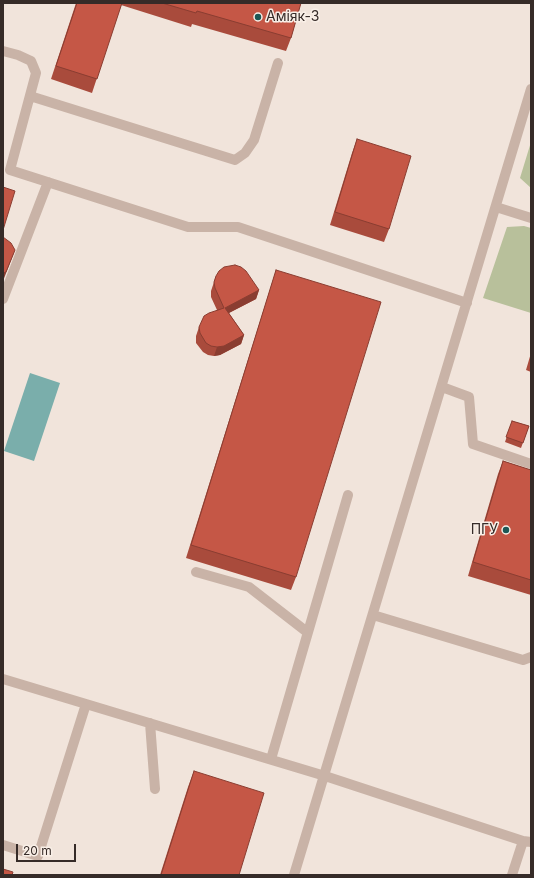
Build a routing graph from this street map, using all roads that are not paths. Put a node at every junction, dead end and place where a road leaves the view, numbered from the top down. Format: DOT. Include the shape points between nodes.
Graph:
graph roads {
  1 [pos="3,51"];
  2 [pos="278,63"];
  3 [pos="531,89"];
  4 [pos="30,96"];
  5 [pos="6,169"];
  6 [pos="48,182"];
  7 [pos="496,208"];
  8 [pos="531,218"];
  9 [pos="3,299"];
  10 [pos="467,303"];
  11 [pos="442,387"];
  12 [pos="531,464"];
  13 [pos="348,495"];
  14 [pos="196,572"];
  15 [pos="373,615"];
  16 [pos="307,632"];
  17 [pos="531,657"];
  18 [pos="3,679"];
  19 [pos="86,704"];
  20 [pos="150,723"];
  21 [pos="271,759"];
  22 [pos="325,776"];
  23 [pos="155,789"];
  24 [pos="527,842"];
  25 [pos="3,845"];
  26 [pos="294,875"];
  27 [pos="512,875"];
  1 -- 4 [label="lane" via="31,61 36,73"];
  2 -- 4 [label="lane" via="254,140 245,153 235,160"];
  3 -- 7 [label="lane"];
  4 -- 5 [label="lane"];
  5 -- 6 [label="lane"];
  6 -- 9 [label="lane"];
  6 -- 10 [label="lane" via="188,226 238,227"];
  7 -- 8 [label="lane"];
  7 -- 10 [label="lane"];
  10 -- 11 [label="lane"];
  11 -- 12 [label="lane" via="469,397 473,444"];
  11 -- 15 [label="lane"];
  13 -- 16 [label="lane"];
  14 -- 16 [label="lane" via="249,587"];
  15 -- 17 [label="lane" via="523,660"];
  15 -- 22 [label="lane"];
  16 -- 21 [label="lane"];
  18 -- 19 [label="lane"];
  19 -- 20 [label="lane"];
  19 -- 25 [label="lane" via="38,856"];
  20 -- 21 [label="lane"];
  20 -- 23 [label="lane"];
  21 -- 22 [label="lane"];
  22 -- 24 [label="lane"];
  22 -- 26 [label="lane"];
  24 -- 27 [label="lane"];
}
